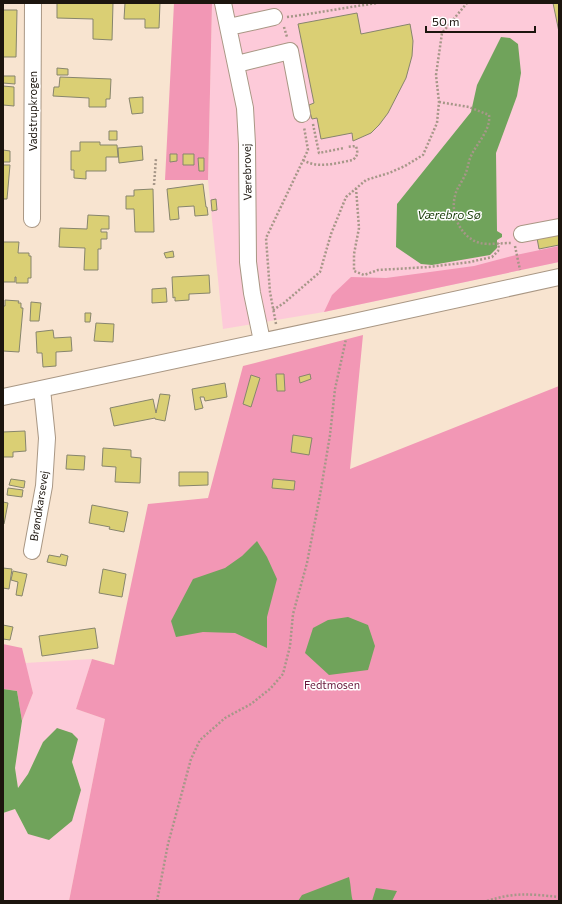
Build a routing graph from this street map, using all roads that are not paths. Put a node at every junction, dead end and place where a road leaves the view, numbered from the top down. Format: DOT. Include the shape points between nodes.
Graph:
graph roads {
  1 [pos="33,3"];
  2 [pos="224,3"];
  3 [pos="278,17"];
  4 [pos="229,27"];
  5 [pos="237,64"];
  6 [pos="302,114"];
  7 [pos="32,219"];
  8 [pos="559,227"];
  9 [pos="518,239"];
  10 [pos="559,277"];
  11 [pos="262,341"];
  12 [pos="42,389"];
  13 [pos="3,397"];
  14 [pos="32,551"];
  1 -- 7 [label="street, Vadstrupkrogen"];
  2 -- 4 [label="street, Værebrovej"];
  3 -- 4 [label="street"];
  4 -- 5 [label="street, Værebrovej"];
  5 -- 6 [label="street" via="290,51"];
  5 -- 11 [label="street, Værebrovej" via="245,108 248,262"];
  8 -- 9 [label="street"];
  10 -- 11 [label="street"];
  11 -- 12 [label="street"];
  12 -- 13 [label="street"];
  12 -- 14 [label="street, Brøndkarsevej" via="47,438 44,486"];
}
